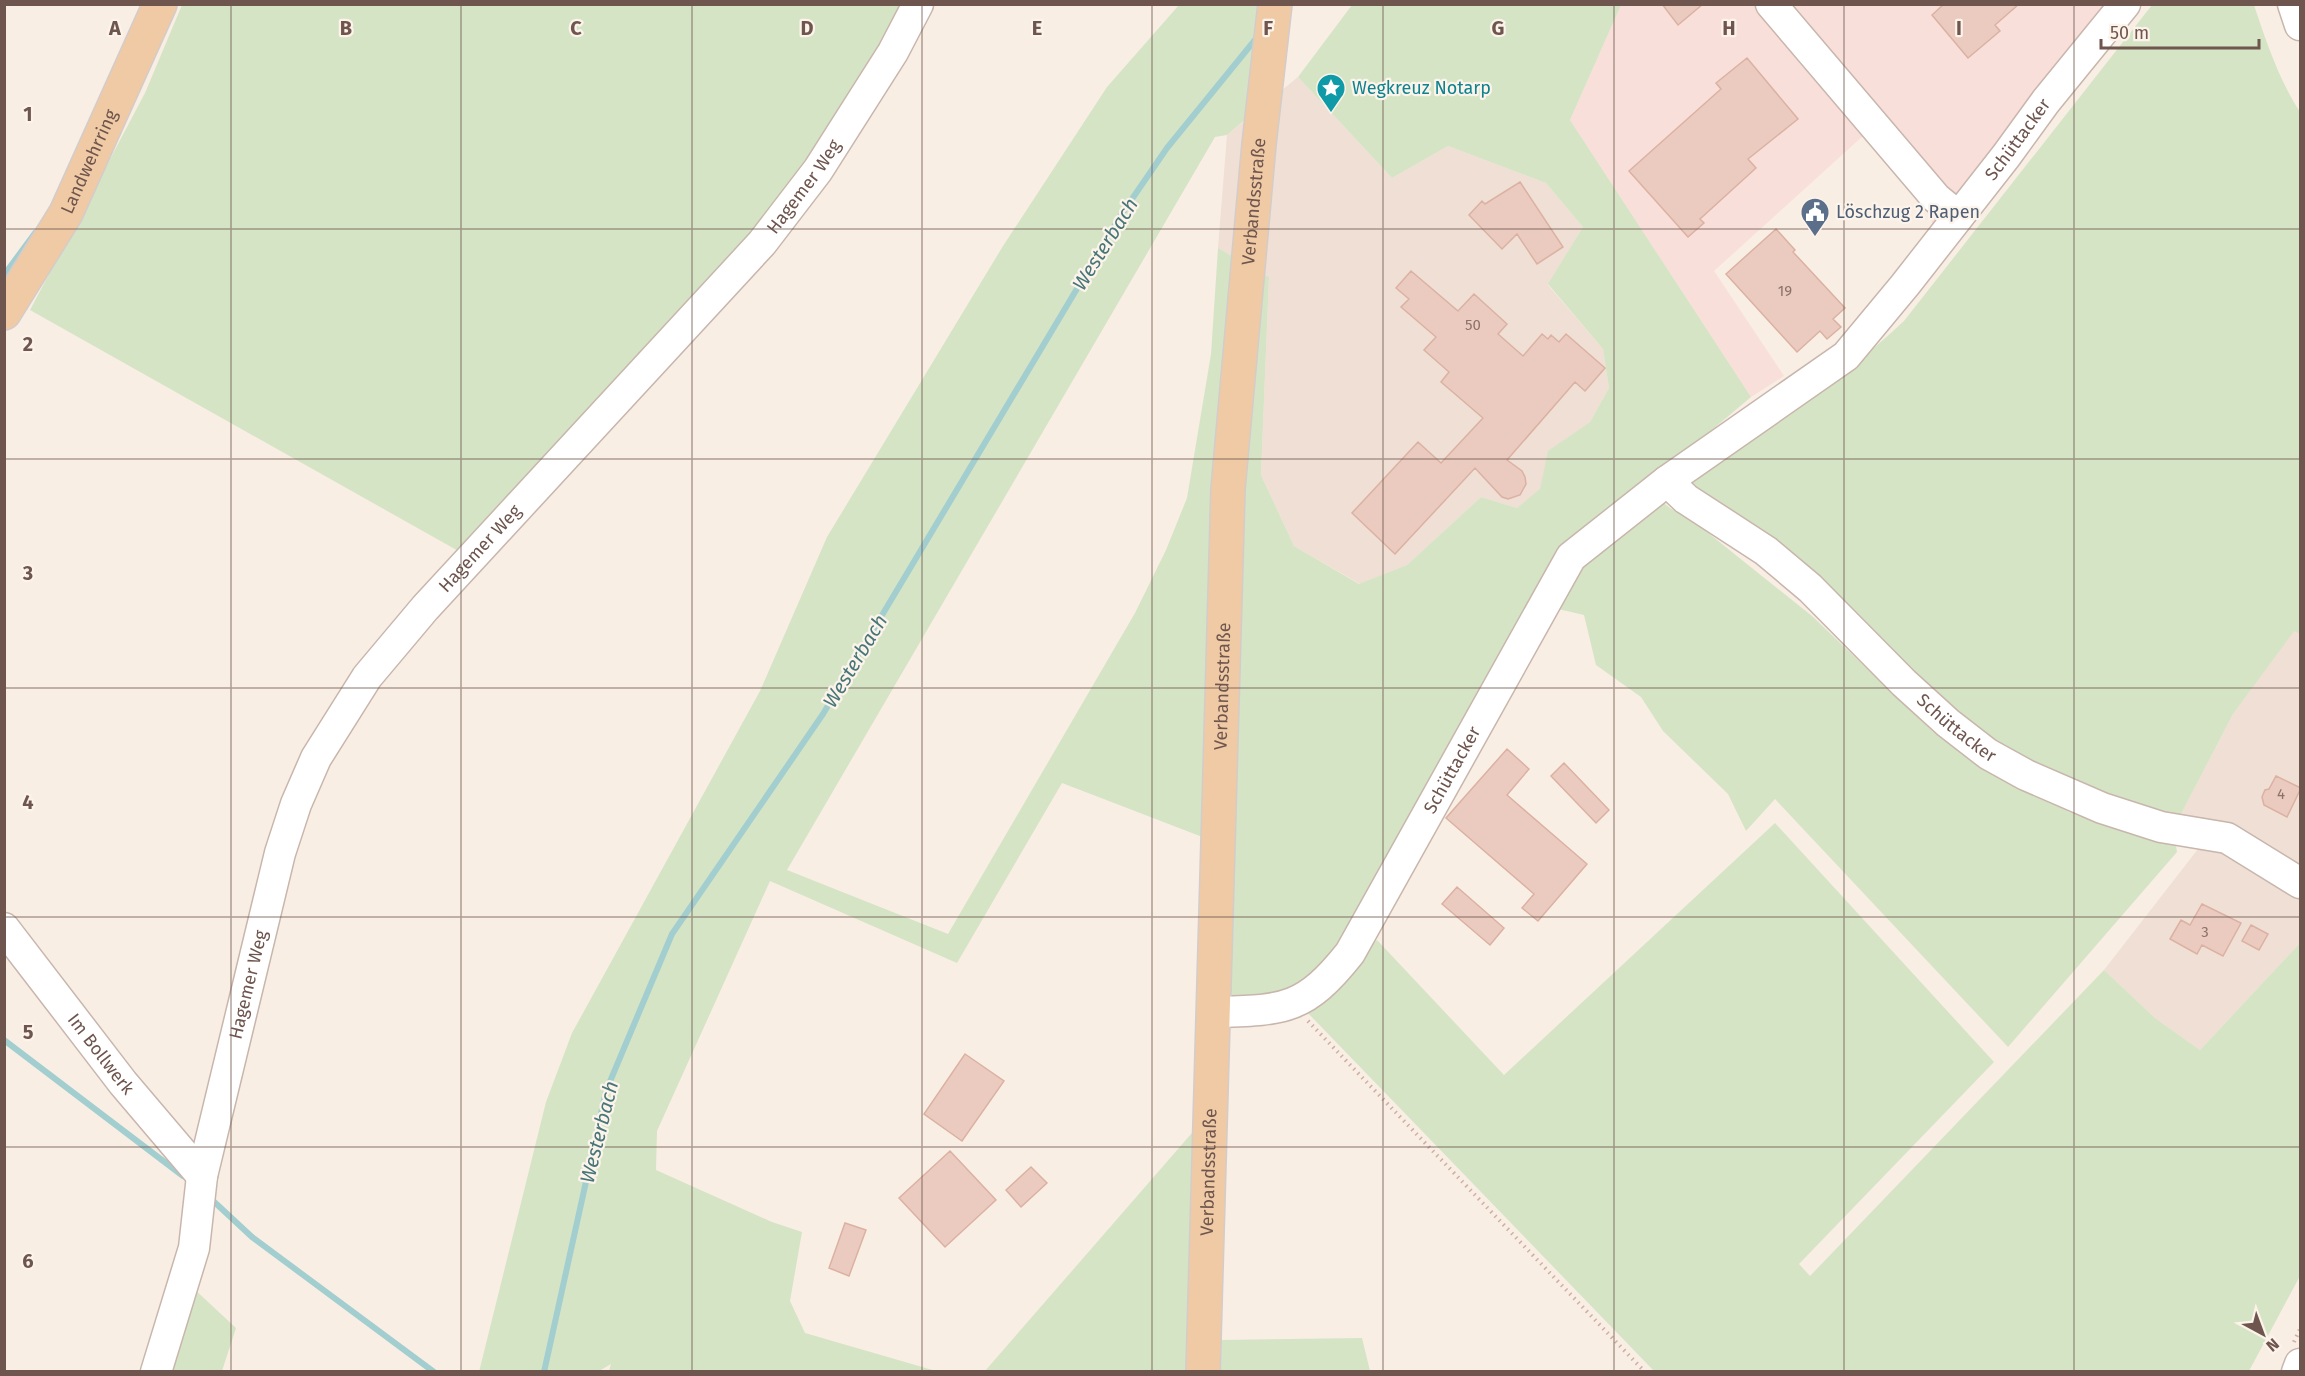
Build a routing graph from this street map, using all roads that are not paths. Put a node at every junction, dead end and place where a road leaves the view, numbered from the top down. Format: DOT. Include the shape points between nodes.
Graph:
graph roads {
  1 [pos="160,4"];
  2 [pos="918,4"];
  3 [pos="1771,4"];
  4 [pos="2125,4"];
  5 [pos="2293,4"];
  6 [pos="1274,15"];
  7 [pos="2301,25"];
  8 [pos="1958,216"];
  9 [pos="4,313"];
  10 [pos="1667,481"];
  11 [pos="2301,883"];
  12 [pos="4,928"];
  13 [pos="1214,1012"];
  14 [pos="201,1184"];
  15 [pos="2301,1364"];
  16 [pos="156,1371"];
  17 [pos="1203,1371"];
  18 [pos="2296,1371"];
  1 -- 9 [label="main road, Landwehrring" via="66,213"];
  2 -- 14 [label="street, Hagemer Weg" via="818,170 762,243 425,608 367,677 339,719 316,758 280,853"];
  3 -- 8 [label="street" via="1936,198"];
  4 -- 8 [label="street, Schüttacker"];
  5 -- 7 [label="street"];
  6 -- 13 [label="main road, Verbandsstraße" via="1228,489"];
  8 -- 10 [label="street, Schüttacker" via="1846,356"];
  10 -- 11 [label="street, Schüttacker" via="1686,499 1766,551 1810,588 1934,710 1988,754 2026,775 2102,807 2160,827 2227,838"];
  10 -- 13 [label="street, Schüttacker" via="1571,557 1350,953 1321,986 1302,1000 1261,1011"];
  12 -- 14 [label="street, Im Bollwerk"];
  13 -- 17 [label="main road, Verbandsstraße"];
  14 -- 16 [label="street, Hagemer Weg" via="194,1248"];
  15 -- 18 [label="street"];
}
